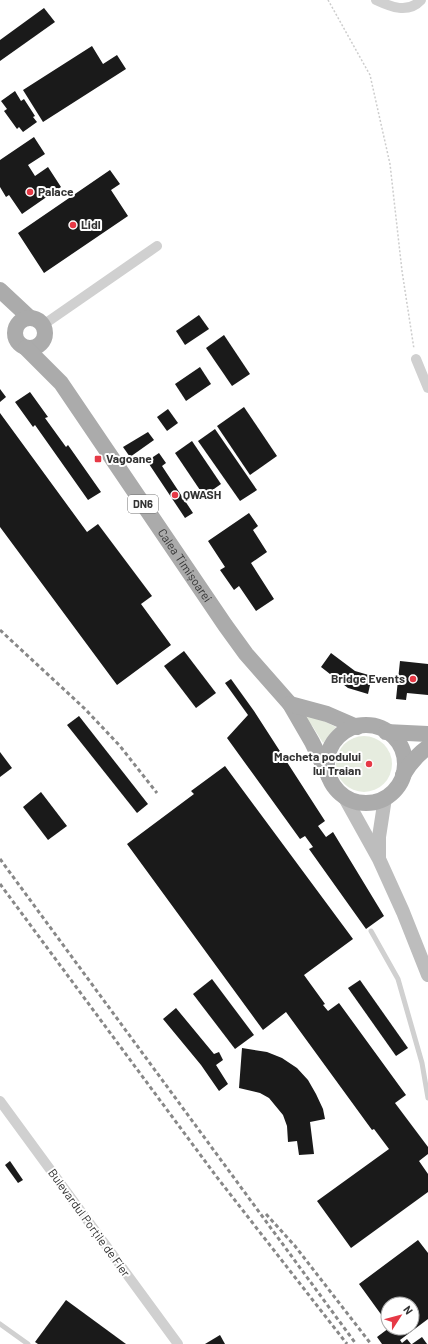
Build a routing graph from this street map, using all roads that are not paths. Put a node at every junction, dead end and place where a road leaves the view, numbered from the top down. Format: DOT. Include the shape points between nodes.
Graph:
graph roads {
  1 [pos="376,0"];
  2 [pos="421,0"];
  3 [pos="156,246"];
  4 [pos="0,290"];
  5 [pos="0,293"];
  6 [pos="39,327"];
  7 [pos="15,331"];
  8 [pos="26,348"];
  9 [pos="416,358"];
  10 [pos="61,383"];
  11 [pos="428,388"];
  12 [pos="290,704"];
  13 [pos="362,724"];
  14 [pos="383,729"];
  15 [pos="428,734"];
  16 [pos="428,747"];
  17 [pos="403,776"];
  18 [pos="329,777"];
  19 [pos="344,796"];
  20 [pos="385,798"];
  21 [pos="379,859"];
  22 [pos="371,931"];
  23 [pos="428,975"];
  24 [pos="428,1098"];
  25 [pos="0,1101"];
  26 [pos="0,1324"];
  27 [pos="28,1344"];
  28 [pos="178,1344"];
  1 -- 2 [label="street" via="393,8 406,8"];
  3 -- 6 [label="street"];
  4 -- 6 [label="main road, Calea Timișoarei / DN6"];
  5 -- 7 [label="main road, DN6"];
  6 -- 7 [label="main road" via="22,320"];
  6 -- 8 [label="main road" via="39,346"];
  6 -- 10 [label="main road, Calea Timișoarei / DN6"];
  7 -- 8 [label="main road, DN6" via="18,344"];
  8 -- 10 [label="main road, Calea Timișoarei / DN6"];
  9 -- 11 [label="street"];
  10 -- 12 [label="main road, Calea Timișoarei / DN6" via="225,626"];
  12 -- 13 [label="main road, DN6"];
  12 -- 18 [label="main road, Calea Timișoarei / DN6"];
  13 -- 14 [label="main road, DN6"];
  13 -- 18 [label="main road, DN6" via="335,740 327,764"];
  14 -- 15 [label="main road, DN6"];
  14 -- 17 [label="main road, DN6" via="400,746 404,756"];
  16 -- 17 [label="main road, DN6" via="411,762"];
  17 -- 20 [label="main road, DN6" via="399,785"];
  18 -- 19 [label="main road, DN6" via="335,788"];
  19 -- 20 [label="main road, DN6" via="364,803"];
  19 -- 21 [label="main road"];
  20 -- 21 [label="main road" via="379,837"];
  21 -- 23 [label="main road"];
  22 -- 24 [label="lane" via="398,979 422,1063"];
  25 -- 28 [label="street, Bulevardul Porțile de Fier"];
  26 -- 27 [label="lane"];
}
